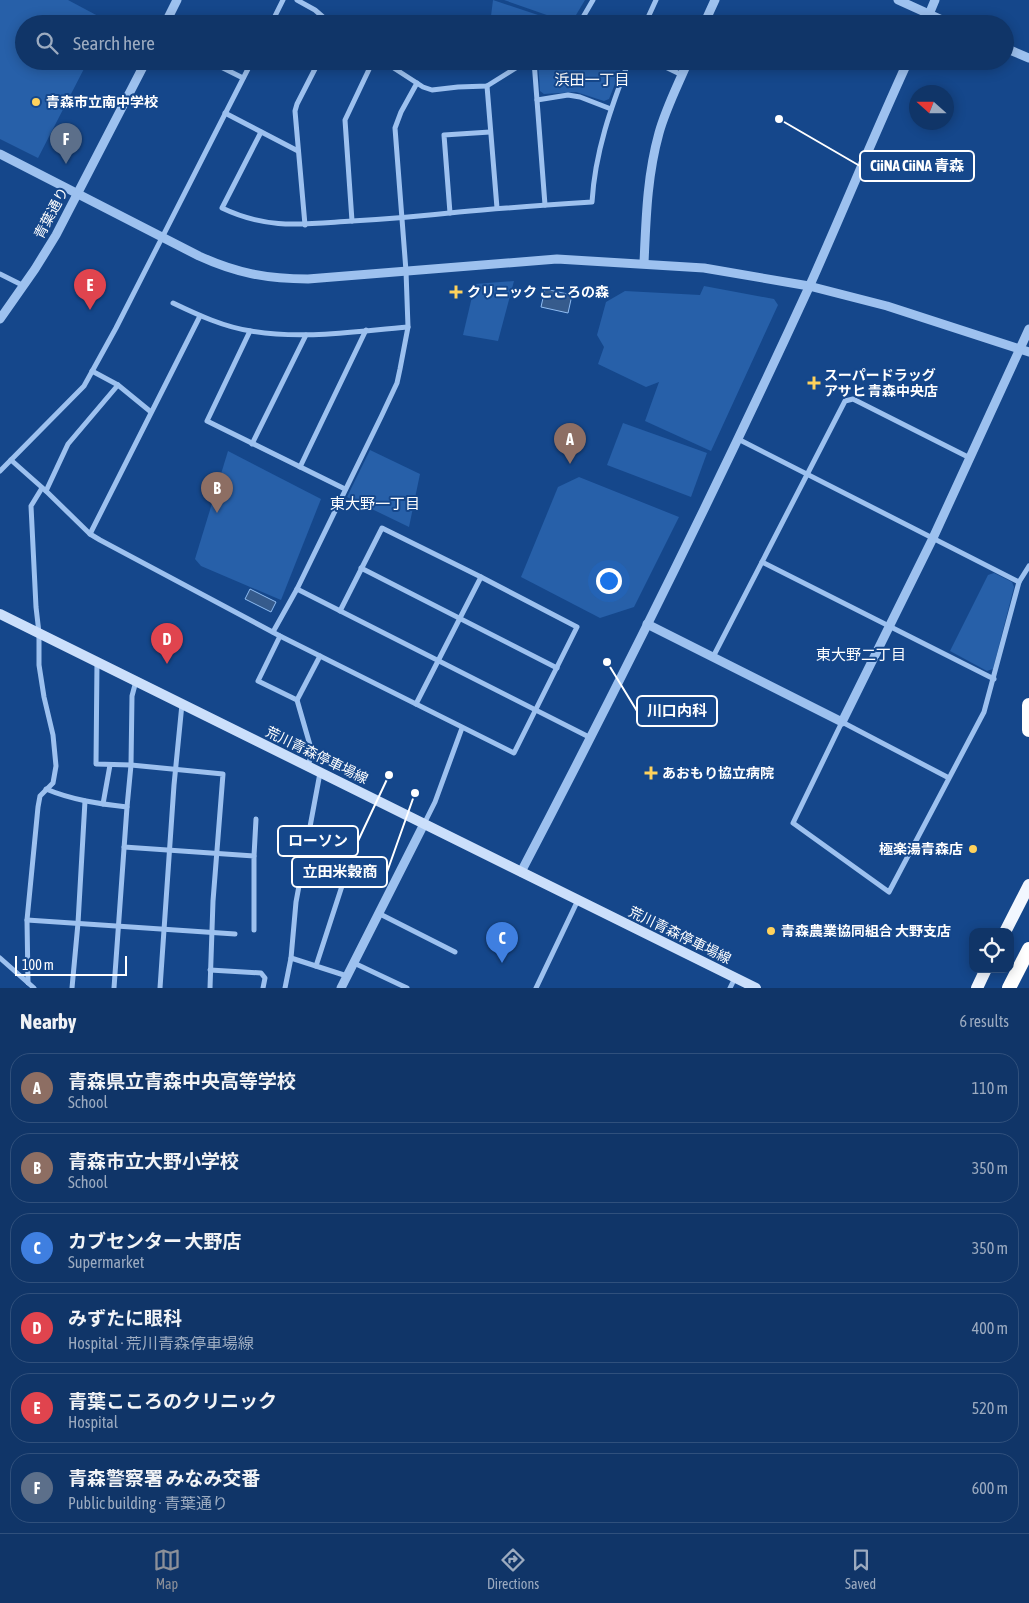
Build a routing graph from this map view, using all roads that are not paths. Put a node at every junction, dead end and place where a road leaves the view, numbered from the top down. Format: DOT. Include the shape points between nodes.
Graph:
graph roads {
  1 [pos="177,0"];
  2 [pos="283,0"];
  3 [pos="297,0"];
  4 [pos="593,0"];
  5 [pos="656,0"];
  6 [pos="715,0"];
  7 [pos="898,0"];
  8 [pos="935,0"];
  9 [pos="929,14"];
  10 [pos="170,15"];
  11 [pos="276,15"];
  12 [pos="321,15"];
  13 [pos="584,15"];
  14 [pos="649,15"];
  15 [pos="708,15"];
  16 [pos="1014,52"];
  17 [pos="1029,58"];
  18 [pos="141,70"];
  19 [pos="227,70"];
  20 [pos="247,70"];
  21 [pos="314,70"];
  22 [pos="369,70"];
  23 [pos="396,70"];
  24 [pos="513,70"];
  25 [pos="535,70"];
  26 [pos="626,70"];
  27 [pos="672,70"];
  28 [pos="684,70"];
  29 [pos="904,70"];
  30 [pos="682,75"];
  31 [pos="243,78"];
  32 [pos="416,83"];
  33 [pos="487,86"];
  34 [pos="537,100"];
  35 [pos="611,109"];
  36 [pos="225,114"];
  37 [pos="261,132"];
  38 [pos="490,132"];
  39 [pos="298,150"];
  40 [pos="0,154"];
  41 [pos="78,193"];
  42 [pos="546,205"];
  43 [pos="497,208"];
  44 [pos="450,213"];
  45 [pos="401,218"];
  46 [pos="352,221"];
  47 [pos="305,224"];
  48 [pos="161,237"];
  49 [pos="644,263"];
  50 [pos="406,271"];
  51 [pos="0,274"];
  52 [pos="24,286"];
  53 [pos="809,286"];
  54 [pos="173,303"];
  55 [pos="200,316"];
  56 [pos="0,319"];
  57 [pos="408,328"];
  58 [pos="1029,329"];
  59 [pos="366,330"];
  60 [pos="250,331"];
  61 [pos="306,335"];
  62 [pos="1025,350"];
  63 [pos="92,371"];
  64 [pos="118,385"];
  65 [pos="151,412"];
  66 [pos="738,439"];
  67 [pos="252,444"];
  68 [pos="971,458"];
  69 [pos="11,460"];
  70 [pos="300,467"];
  71 [pos="0,471"];
  72 [pos="807,474"];
  73 [pos="44,489"];
  74 [pos="346,489"];
  75 [pos="90,534"];
  76 [pos="933,538"];
  77 [pos="762,562"];
  78 [pos="1029,566"];
  79 [pos="361,568"];
  80 [pos="481,577"];
  81 [pos="1019,582"];
  82 [pos="297,588"];
  83 [pos="340,611"];
  84 [pos="0,614"];
  85 [pos="459,619"];
  86 [pos="647,624"];
  87 [pos="890,627"];
  88 [pos="273,632"];
  89 [pos="39,633"];
  90 [pos="280,636"];
  91 [pos="320,656"];
  92 [pos="714,657"];
  93 [pos="439,660"];
  94 [pos="97,662"];
  95 [pos="557,668"];
  96 [pos="994,679"];
  97 [pos="136,681"];
  98 [pos="297,700"];
  99 [pos="182,704"];
  100 [pos="416,704"];
  101 [pos="1029,706"];
  102 [pos="537,710"];
  103 [pos="842,722"];
  104 [pos="462,728"];
  105 [pos="1029,730"];
  106 [pos="591,738"];
  107 [pos="110,765"];
  108 [pos="131,765"];
  109 [pos="308,766"];
  110 [pos="176,770"];
  111 [pos="320,772"];
  112 [pos="949,778"];
  113 [pos="46,789"];
  114 [pos="85,801"];
  115 [pos="103,804"];
  116 [pos="127,807"];
  117 [pos="256,819"];
  118 [pos="424,824"];
  119 [pos="309,832"];
  120 [pos="124,846"];
  121 [pos="170,849"];
  122 [pos="216,852"];
  123 [pos="254,856"];
  124 [pos="521,872"];
  125 [pos="1029,885"];
  126 [pos="579,900"];
  127 [pos="378,913"];
  128 [pos="27,920"];
  129 [pos="78,923"];
  130 [pos="118,926"];
  131 [pos="1007,928"];
  132 [pos="164,929"];
  133 [pos="254,930"];
  134 [pos="212,932"];
  135 [pos="235,934"];
  136 [pos="1029,949"];
  137 [pos="455,952"];
  138 [pos="0,958"];
  139 [pos="291,958"];
  140 [pos="354,963"];
  141 [pos="316,966"];
  142 [pos="1029,969"];
  143 [pos="210,970"];
  144 [pos="984,973"];
  145 [pos="735,977"];
  146 [pos="28,983"];
  147 [pos="345,984"];
  148 [pos="34,988"];
  149 [pos="72,988"];
  150 [pos="114,988"];
  151 [pos="160,988"];
  152 [pos="210,988"];
  153 [pos="263,988"];
  154 [pos="285,988"];
  155 [pos="407,988"];
  156 [pos="536,988"];
  157 [pos="730,988"];
  158 [pos="756,988"];
  159 [pos="977,988"];
  160 [pos="1010,988"];
  161 [pos="1018,988"];
  1 -- 10 [label="street"];
  2 -- 11 [label="street"];
  3 -- 12 [label="street"];
  4 -- 13 [label="street"];
  5 -- 14 [label="street"];
  6 -- 15 [label="street"];
  7 -- 9 [label="street"];
  8 -- 9 [label="street"];
  16 -- 17 [label="street"];
  18 -- 41 [label="street, 青葉通り"];
  19 -- 31 [label="street"];
  20 -- 31 [label="street"];
  21 -- 39 [label="street" via="295,111"];
  22 -- 46 [label="street" via="344,120"];
  23 -- 32 [label="street"];
  24 -- 33 [label="street"];
  25 -- 34 [label="street"];
  26 -- 35 [label="street"];
  27 -- 30 [label="street"];
  28 -- 30 [label="street"];
  29 -- 53 [label="street"];
  30 -- 49 [label="street" via="659,132 649,178"];
  31 -- 36 [label="street"];
  32 -- 33 [label="street" via="432,90"];
  32 -- 45 [label="street" via="395,128"];
  33 -- 38 [label="street"];
  34 -- 35 [label="street" via="568,95"];
  34 -- 42 [label="street"];
  35 -- 42 [label="street" via="599,147 592,202"];
  36 -- 37 [label="street"];
  36 -- 48 [label="street"];
  37 -- 39 [label="street"];
  37 -- 47 [label="street" via="222,208 264,222"];
  38 -- 43 [label="street"];
  38 -- 44 [label="street" via="444,135"];
  39 -- 47 [label="street"];
  40 -- 41 [label="street"];
  41 -- 48 [label="street"];
  41 -- 52 [label="street, 青葉通り"];
  42 -- 43 [label="street"];
  43 -- 44 [label="street"];
  44 -- 45 [label="street"];
  45 -- 46 [label="street"];
  45 -- 50 [label="street"];
  46 -- 47 [label="street"];
  48 -- 50 [label="street" via="232,270 283,279"];
  48 -- 63 [label="street"];
  49 -- 50 [label="street" via="557,259"];
  49 -- 53 [label="street" via="704,268"];
  50 -- 57 [label="street"];
  51 -- 52 [label="street"];
  52 -- 56 [label="street, 青葉通り"];
  53 -- 62 [label="street" via="887,306"];
  53 -- 66 [label="street"];
  54 -- 55 [label="street"];
  55 -- 60 [label="street"];
  55 -- 65 [label="street"];
  57 -- 59 [label="street"];
  57 -- 74 [label="street" via="394,390"];
  58 -- 62 [label="street"];
  59 -- 61 [label="street"];
  59 -- 70 [label="street"];
  60 -- 61 [label="street"];
  60 -- 67 [label="street" via="207,421"];
  61 -- 67 [label="street"];
  62 -- 68 [label="street"];
  63 -- 64 [label="street"];
  63 -- 69 [label="street" via="84,386"];
  64 -- 65 [label="street"];
  64 -- 73 [label="street" via="68,444"];
  65 -- 75 [label="street"];
  66 -- 72 [label="street"];
  66 -- 86 [label="street"];
  67 -- 70 [label="street"];
  68 -- 72 [label="street" via="853,399 844,401"];
  68 -- 76 [label="street"];
  69 -- 71 [label="street"];
  69 -- 73 [label="street"];
  70 -- 74 [label="street"];
  72 -- 76 [label="street"];
  72 -- 77 [label="street"];
  73 -- 75 [label="street"];
  73 -- 89 [label="street" via="31,506"];
  74 -- 82 [label="street"];
  75 -- 88 [label="street"];
  76 -- 81 [label="street"];
  76 -- 87 [label="street"];
  77 -- 87 [label="street"];
  77 -- 92 [label="street"];
  78 -- 81 [label="street"];
  79 -- 80 [label="street" via="382,528"];
  79 -- 83 [label="street"];
  79 -- 85 [label="street"];
  80 -- 85 [label="street"];
  80 -- 95 [label="street" via="577,627"];
  81 -- 96 [label="street"];
  82 -- 83 [label="street"];
  82 -- 88 [label="street"];
  83 -- 93 [label="street"];
  84 -- 89 [label="main road, 荒川青森停車場線"];
  85 -- 93 [label="street"];
  85 -- 95 [label="street"];
  86 -- 92 [label="street"];
  86 -- 106 [label="street"];
  87 -- 96 [label="street"];
  87 -- 103 [label="street"];
  88 -- 90 [label="street"];
  89 -- 94 [label="main road, 荒川青森停車場線"];
  89 -- 113 [label="street" via="39,665 56,766 53,783"];
  90 -- 91 [label="street"];
  90 -- 98 [label="street" via="258,681"];
  91 -- 98 [label="street"];
  91 -- 100 [label="street"];
  92 -- 103 [label="street"];
  93 -- 100 [label="street"];
  93 -- 102 [label="street"];
  94 -- 97 [label="main road, 荒川青森停車場線"];
  94 -- 107 [label="street" via="96,764"];
  95 -- 102 [label="street"];
  96 -- 112 [label="street" via="984,712"];
  97 -- 99 [label="main road, 荒川青森停車場線"];
  97 -- 108 [label="street" via="132,696"];
  98 -- 109 [label="street" via="312,752"];
  99 -- 109 [label="main road, 荒川青森停車場線"];
  99 -- 110 [label="street"];
  100 -- 104 [label="street"];
  101 -- 105 [label="highway"];
  102 -- 104 [label="street" via="514,754"];
  102 -- 106 [label="street"];
  103 -- 112 [label="street"];
  103 -- 112 [label="street" via="793,823 889,892"];
  104 -- 118 [label="street"];
  106 -- 124 [label="street"];
  107 -- 108 [label="street"];
  107 -- 115 [label="street"];
  108 -- 110 [label="street"];
  108 -- 116 [label="street"];
  109 -- 111 [label="main road, 荒川青森停車場線"];
  110 -- 121 [label="street"];
  110 -- 122 [label="street" via="223,774"];
  111 -- 118 [label="main road, 荒川青森停車場線"];
  111 -- 119 [label="street"];
  113 -- 114 [label="street"];
  113 -- 128 [label="street" via="39,800"];
  114 -- 115 [label="street"];
  114 -- 129 [label="street"];
  115 -- 116 [label="street"];
  116 -- 120 [label="street"];
  117 -- 123 [label="street"];
  118 -- 124 [label="main road, 荒川青森停車場線"];
  118 -- 127 [label="street"];
  119 -- 139 [label="street" via="296,902"];
  119 -- 141 [label="street" via="354,849"];
  120 -- 121 [label="street"];
  120 -- 130 [label="street"];
  121 -- 122 [label="street"];
  121 -- 132 [label="street"];
  122 -- 123 [label="street"];
  122 -- 134 [label="street"];
  123 -- 133 [label="street"];
  124 -- 126 [label="main road, 荒川青森停車場線"];
  125 -- 131 [label="highway"];
  126 -- 145 [label="main road, 荒川青森停車場線"];
  126 -- 156 [label="street"];
  127 -- 137 [label="street"];
  127 -- 140 [label="street"];
  128 -- 129 [label="street"];
  128 -- 146 [label="street"];
  129 -- 130 [label="street"];
  129 -- 149 [label="street"];
  130 -- 132 [label="street"];
  130 -- 150 [label="street"];
  132 -- 134 [label="street"];
  132 -- 151 [label="street"];
  134 -- 135 [label="street"];
  134 -- 143 [label="street"];
  136 -- 160 [label="highway"];
  138 -- 146 [label="street"];
  139 -- 141 [label="street"];
  139 -- 154 [label="street"];
  140 -- 147 [label="street"];
  140 -- 155 [label="street"];
  141 -- 147 [label="street"];
  142 -- 161 [label="highway"];
  143 -- 152 [label="street"];
  143 -- 153 [label="street" via="261,973 265,978"];
  144 -- 159 [label="highway"];
  145 -- 157 [label="street"];
  145 -- 158 [label="main road, 荒川青森停車場線"];
  146 -- 148 [label="street"];
}
